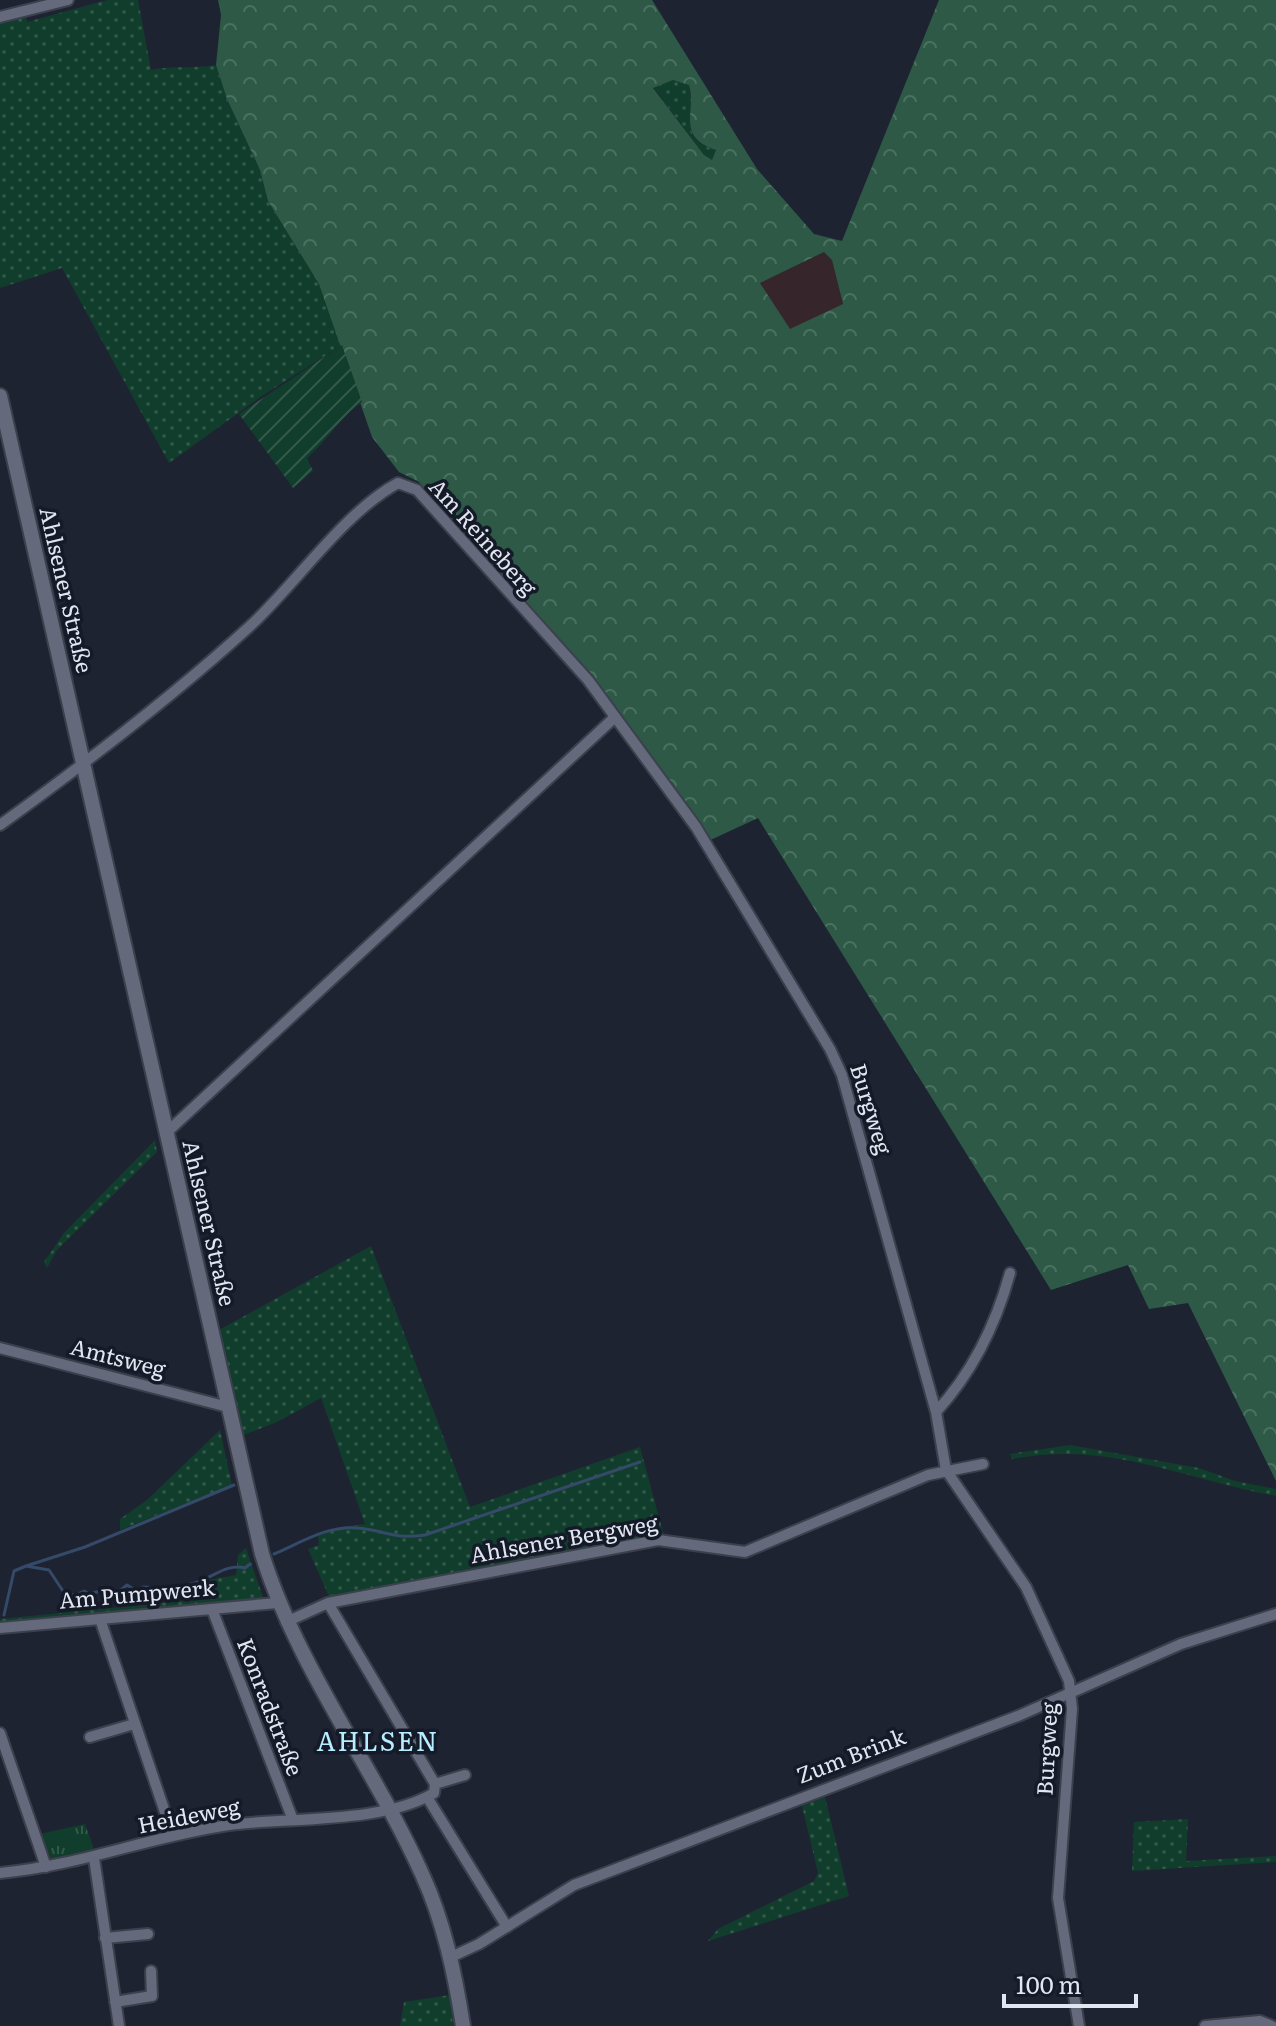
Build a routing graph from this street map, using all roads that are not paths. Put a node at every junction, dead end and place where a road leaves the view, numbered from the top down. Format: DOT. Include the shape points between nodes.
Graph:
graph roads {
  1 [pos="68,0"];
  2 [pos="0,17"];
  3 [pos="0,396"];
  4 [pos="615,717"];
  5 [pos="83,765"];
  6 [pos="0,825"];
  7 [pos="703,845"];
  8 [pos="166,1133"];
  9 [pos="1010,1273"];
  10 [pos="0,1348"];
  11 [pos="228,1407"];
  12 [pos="936,1412"];
  13 [pos="983,1464"];
  14 [pos="946,1470"];
  15 [pos="277,1603"];
  16 [pos="328,1603"];
  17 [pos="212,1609"];
  18 [pos="1276,1614"];
  19 [pos="100,1619"];
  20 [pos="286,1622"];
  21 [pos="0,1628"];
  22 [pos="1070,1692"];
  23 [pos="134,1724"];
  24 [pos="0,1733"];
  25 [pos="90,1737"];
  26 [pos="465,1775"];
  27 [pos="435,1784"];
  28 [pos="427,1797"];
  29 [pos="388,1808"];
  30 [pos="293,1820"];
  31 [pos="173,1836"];
  32 [pos="94,1858"];
  33 [pos="46,1867"];
  34 [pos="0,1873"];
  35 [pos="507,1927"];
  36 [pos="148,1934"];
  37 [pos="105,1938"];
  38 [pos="451,1957"];
  39 [pos="151,1971"];
  40 [pos="115,2002"];
  41 [pos="119,2026"];
  42 [pos="463,2026"];
  43 [pos="1079,2026"];
  44 [pos="1205,2026"];
  45 [pos="1272,2026"];
  1 -- 2 [label="street"];
  3 -- 5 [label="main road, Ahlsener Straße"];
  4 -- 5 [label="street, Am Reineberg" via="417,490 398,483 365,506 249,627"];
  4 -- 7 [label="street, Am Reineberg" via="696,827"];
  4 -- 8 [label="street"];
  5 -- 6 [label="street"];
  5 -- 8 [label="main road, Ahlsener Straße"];
  7 -- 12 [label="street, Burgweg" via="842,1075"];
  8 -- 11 [label="main road, Ahlsener Straße"];
  9 -- 12 [label="street" via="997,1319 952,1395"];
  10 -- 11 [label="street, Amtsweg"];
  11 -- 15 [label="main road, Ahlsener Straße"];
  12 -- 14 [label="street, Burgweg"];
  13 -- 14 [label="street, Ahlsener Bergweg"];
  14 -- 16 [label="street, Ahlsener Bergweg" via="745,1552 658,1540"];
  14 -- 22 [label="street, Burgweg" via="1026,1587"];
  15 -- 17 [label="street, Am Pumpwerk"];
  15 -- 20 [label="main road, Ahlsener Straße"];
  16 -- 20 [label="street, Ahlsener Bergweg"];
  16 -- 27 [label="street"];
  17 -- 19 [label="street, Am Pumpwerk"];
  17 -- 30 [label="street, Konradstraße"];
  18 -- 22 [label="street, Zum Brink" via="1181,1644"];
  19 -- 21 [label="street, Am Pumpwerk"];
  19 -- 23 [label="street"];
  20 -- 29 [label="main road, Ahlsener Straße"];
  22 -- 35 [label="street, Zum Brink" via="574,1885"];
  22 -- 43 [label="street, Burgweg" via="1058,1881"];
  23 -- 25 [label="street"];
  23 -- 31 [label="street"];
  24 -- 33 [label="street"];
  26 -- 27 [label="street"];
  27 -- 28 [label="street"];
  28 -- 29 [label="street, Heideweg"];
  28 -- 35 [label="street"];
  29 -- 30 [label="street, Heideweg"];
  29 -- 38 [label="main road, Ahlsener Straße" via="422,1874"];
  30 -- 31 [label="street, Heideweg"];
  31 -- 32 [label="street, Heideweg"];
  32 -- 33 [label="street, Heideweg"];
  32 -- 37 [label="street"];
  33 -- 34 [label="street, Heideweg"];
  35 -- 38 [label="street, Zum Brink"];
  36 -- 37 [label="street"];
  37 -- 40 [label="street"];
  38 -- 42 [label="main road, Ahlsener Straße"];
  39 -- 40 [label="street" via="152,1996"];
  40 -- 41 [label="street"];
  44 -- 45 [label="street" via="1260,2021"];
}
